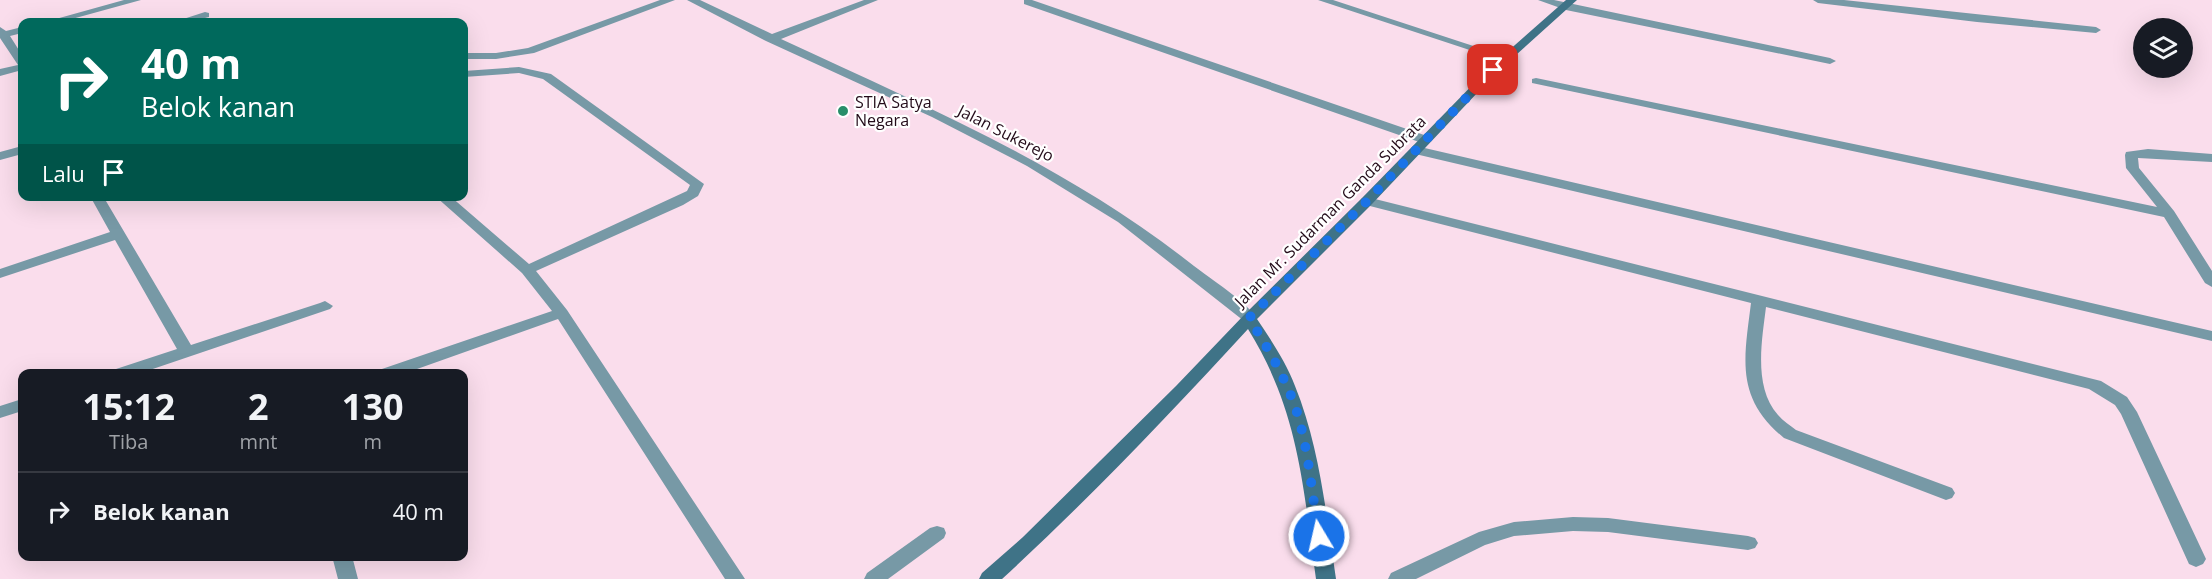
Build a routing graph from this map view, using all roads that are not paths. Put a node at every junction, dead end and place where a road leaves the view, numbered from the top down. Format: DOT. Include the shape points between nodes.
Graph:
graph roads {
  1 [pos="136,0"];
  2 [pos="670,0"];
  3 [pos="692,0"];
  4 [pos="873,0"];
  5 [pos="1323,0"];
  6 [pos="1543,0"];
  7 [pos="1818,0"];
  8 [pos="1028,2"];
  9 [pos="1569,3"];
  10 [pos="206,15"];
  11 [pos="66,18"];
  12 [pos="194,18"];
  13 [pos="18,30"];
  14 [pos="2096,30"];
  15 [pos="2,32"];
  16 [pos="770,39"];
  17 [pos="468,56"];
  18 [pos="18,58"];
  19 [pos="1507,58"];
  20 [pos="1830,61"];
  21 [pos="18,66"];
  22 [pos="0,72"];
  23 [pos="468,74"];
  24 [pos="1536,81"];
  25 [pos="1421,145"];
  26 [pos="18,151"];
  27 [pos="0,156"];
  28 [pos="2212,158"];
  29 [pos="99,201"];
  30 [pos="447,201"];
  31 [pos="1367,201"];
  32 [pos="2169,214"];
  33 [pos="118,234"];
  34 [pos="527,270"];
  35 [pos="0,273"];
  36 [pos="2212,283"];
  37 [pos="1759,299"];
  38 [pos="325,306"];
  39 [pos="562,313"];
  40 [pos="1249,318"];
  41 [pos="2212,336"];
  42 [pos="186,352"];
  43 [pos="135,369"];
  44 [pos="400,369"];
  45 [pos="18,406"];
  46 [pos="0,412"];
  47 [pos="1947,493"];
  48 [pos="937,533"];
  49 [pos="1748,543"];
  50 [pos="2196,559"];
  51 [pos="343,561"];
  52 [pos="348,579"];
  53 [pos="735,579"];
  54 [pos="874,579"];
  55 [pos="989,579"];
  56 [pos="1326,579"];
  57 [pos="1398,579"];
  1 -- 11 [label="street"];
  2 -- 17 [label="street" via="530,51"];
  3 -- 16 [label="street, Jalan Sukerejo"];
  4 -- 16 [label="street"];
  5 -- 19 [label="street"];
  6 -- 9 [label="street"];
  7 -- 14 [label="street"];
  8 -- 25 [label="street"];
  9 -- 19 [label="street, Jalan Mr. Sudarman Ganda Subrata"];
  9 -- 20 [label="street"];
  10 -- 12 [label="street"];
  13 -- 15 [label="street"];
  15 -- 18 [label="street"];
  16 -- 40 [label="street, Jalan Sukerejo" via="951,123 1078,190 1158,245"];
  19 -- 25 [label="street, Jalan Mr. Sudarman Ganda Subrata"];
  21 -- 22 [label="street"];
  23 -- 34 [label="street" via="519,70 547,76 698,184 693,193 678,202"];
  24 -- 32 [label="street"];
  25 -- 31 [label="street, Jalan Mr. Sudarman Ganda Subrata"];
  25 -- 41 [label="street"];
  26 -- 27 [label="street"];
  28 -- 32 [label="street" via="2131,155 2133,168"];
  29 -- 33 [label="street"];
  30 -- 34 [label="street"];
  31 -- 37 [label="street"];
  31 -- 40 [label="street, Jalan Mr. Sudarman Ganda Subrata"];
  32 -- 36 [label="street"];
  33 -- 35 [label="street"];
  33 -- 42 [label="street"];
  34 -- 39 [label="street"];
  37 -- 47 [label="street" via="1755,371 1758,392 1770,418 1790,434"];
  37 -- 50 [label="street" via="2078,379 2110,392 2129,411"];
  38 -- 42 [label="street"];
  39 -- 44 [label="street"];
  39 -- 53 [label="street"];
  40 -- 55 [label="street, Jalan Mr. Sudarman Ganda Subrata" via="1173,399"];
  40 -- 56 [label="street" via="1287,386 1302,430"];
  42 -- 43 [label="street"];
  45 -- 46 [label="street"];
  48 -- 54 [label="street"];
  49 -- 57 [label="street" via="1608,525 1514,529 1479,539"];
  51 -- 52 [label="street"];
}
